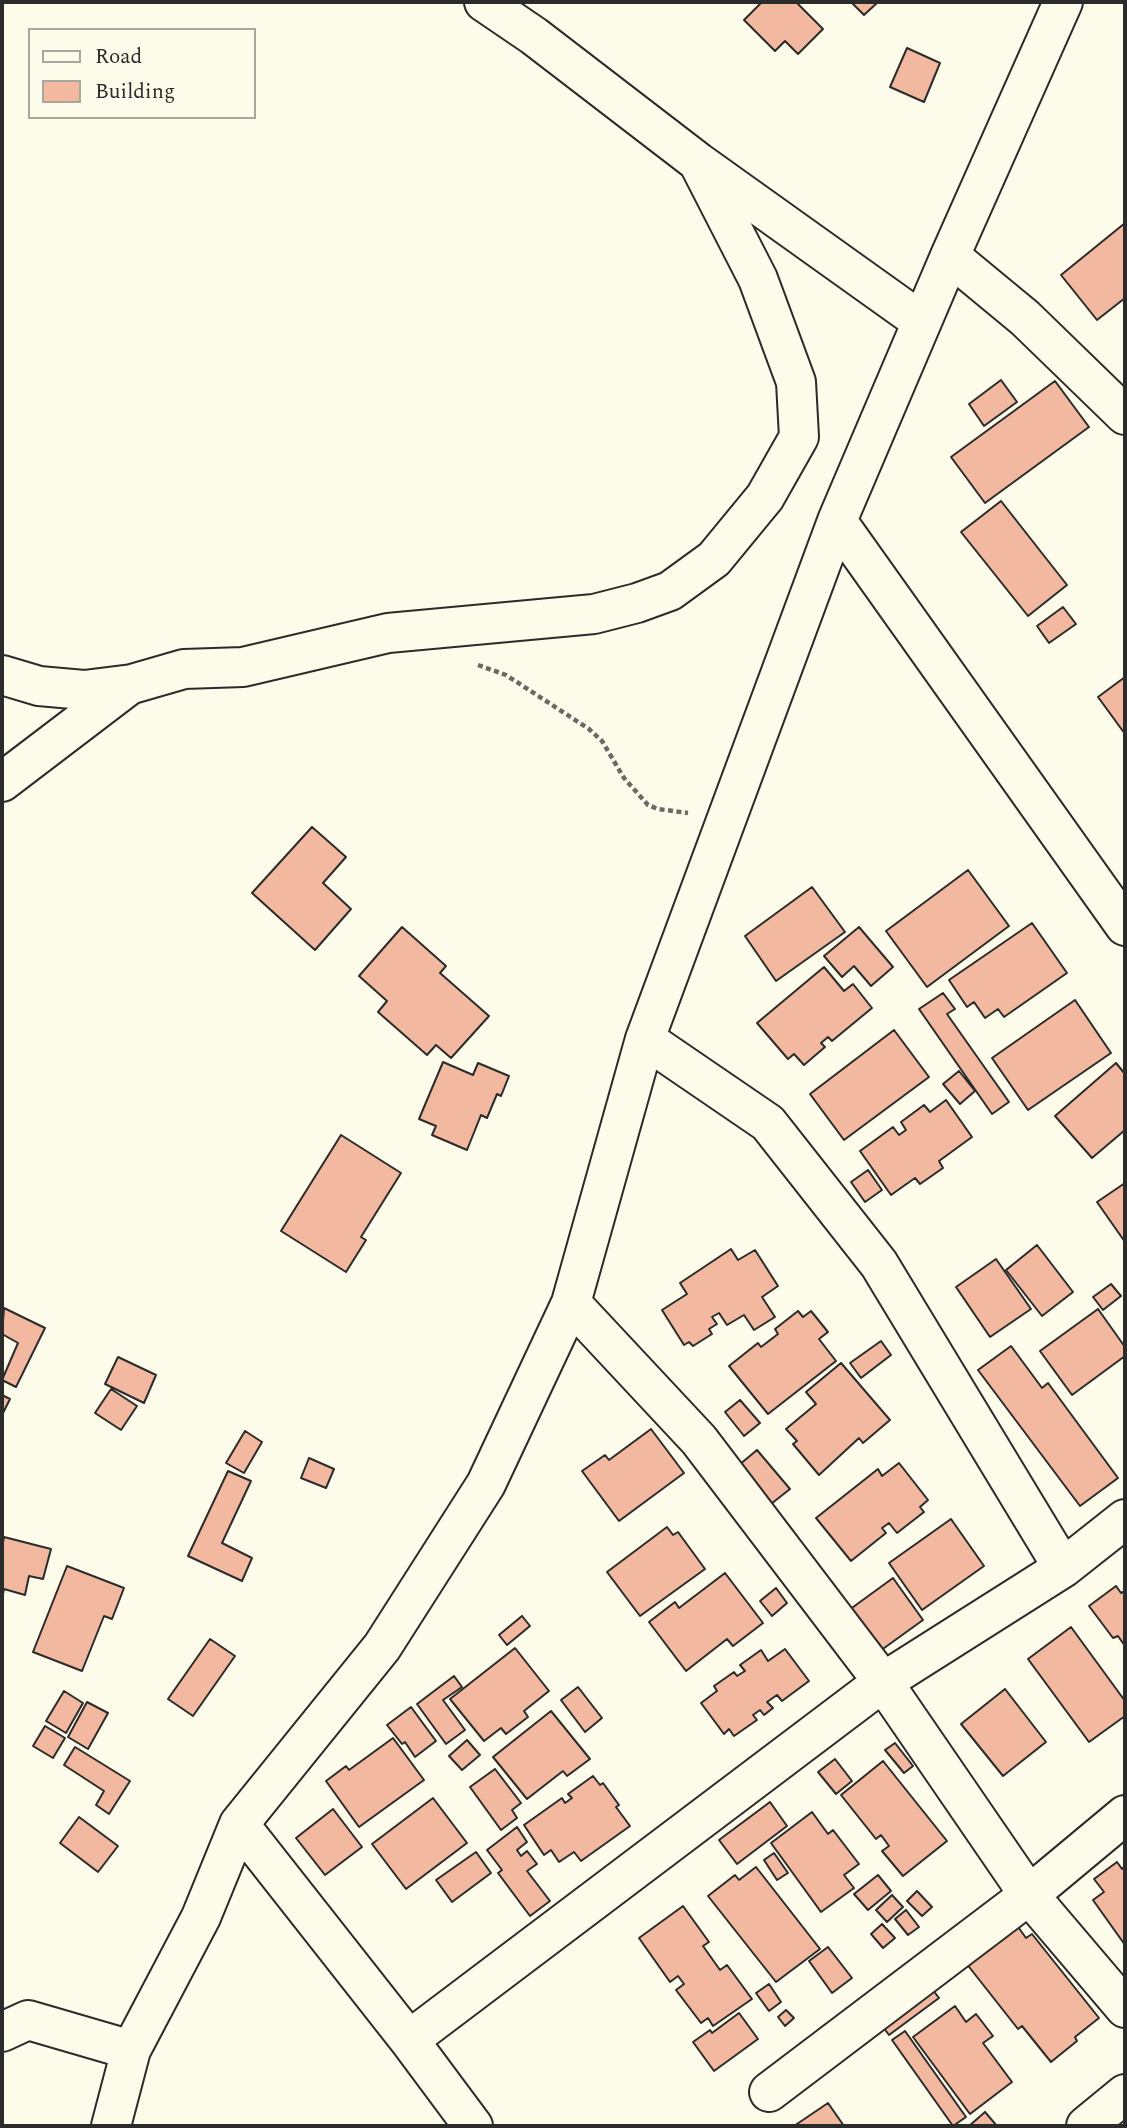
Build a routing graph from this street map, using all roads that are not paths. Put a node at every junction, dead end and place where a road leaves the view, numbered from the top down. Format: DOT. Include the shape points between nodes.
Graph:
graph roads {
  1 [pos="484,2"];
  2 [pos="1063,2"];
  3 [pos="698,162"];
  4 [pos="950,256"];
  5 [pos="922,322"];
  6 [pos="1125,415"];
  7 [pos="837,521"];
  8 [pos="2,675"];
  9 [pos="132,684"];
  10 [pos="2,782"];
  11 [pos="1125,926"];
  12 [pos="645,1039"];
  13 [pos="572,1303"];
  14 [pos="1125,1520"];
  15 [pos="1063,1568"];
  16 [pos="883,1682"];
  17 [pos="1125,1815"];
  18 [pos="239,1824"];
  19 [pos="1028,1895"];
  20 [pos="1125,2008"];
  21 [pos="2,2032"];
  22 [pos="409,2040"];
  23 [pos="131,2050"];
  24 [pos="769,2092"];
  25 [pos="1125,2094"];
  26 [pos="111,2126"];
  27 [pos="473,2126"];
  28 [pos="1086,2126"];
  1 -- 3 [label="street"];
  2 -- 4 [label="street"];
  3 -- 5 [label="street"];
  3 -- 9 [label="street" via="758,279 796,382 800,437 765,497 714,559 670,591 594,614 388,633 243,667 184,670"];
  4 -- 5 [label="street"];
  4 -- 6 [label="street" via="1025,318"];
  5 -- 7 [label="street"];
  7 -- 11 [label="street"];
  7 -- 12 [label="street"];
  8 -- 9 [label="street" via="39,686 84,690"];
  9 -- 10 [label="street"];
  12 -- 13 [label="street"];
  12 -- 15 [label="street" via="768,1123 879,1264"];
  13 -- 16 [label="street" via="699,1440"];
  13 -- 18 [label="street" via="486,1484 382,1647"];
  14 -- 15 [label="street"];
  15 -- 16 [label="street"];
  16 -- 19 [label="street"];
  16 -- 22 [label="street"];
  17 -- 19 [label="street"];
  18 -- 22 [label="street"];
  18 -- 23 [label="street" via="201,1917"];
  19 -- 20 [label="street"];
  19 -- 24 [label="street"];
  21 -- 23 [label="street" via="29,2020"];
  22 -- 27 [label="street"];
  23 -- 26 [label="street"];
  25 -- 28 [label="street"];
}
